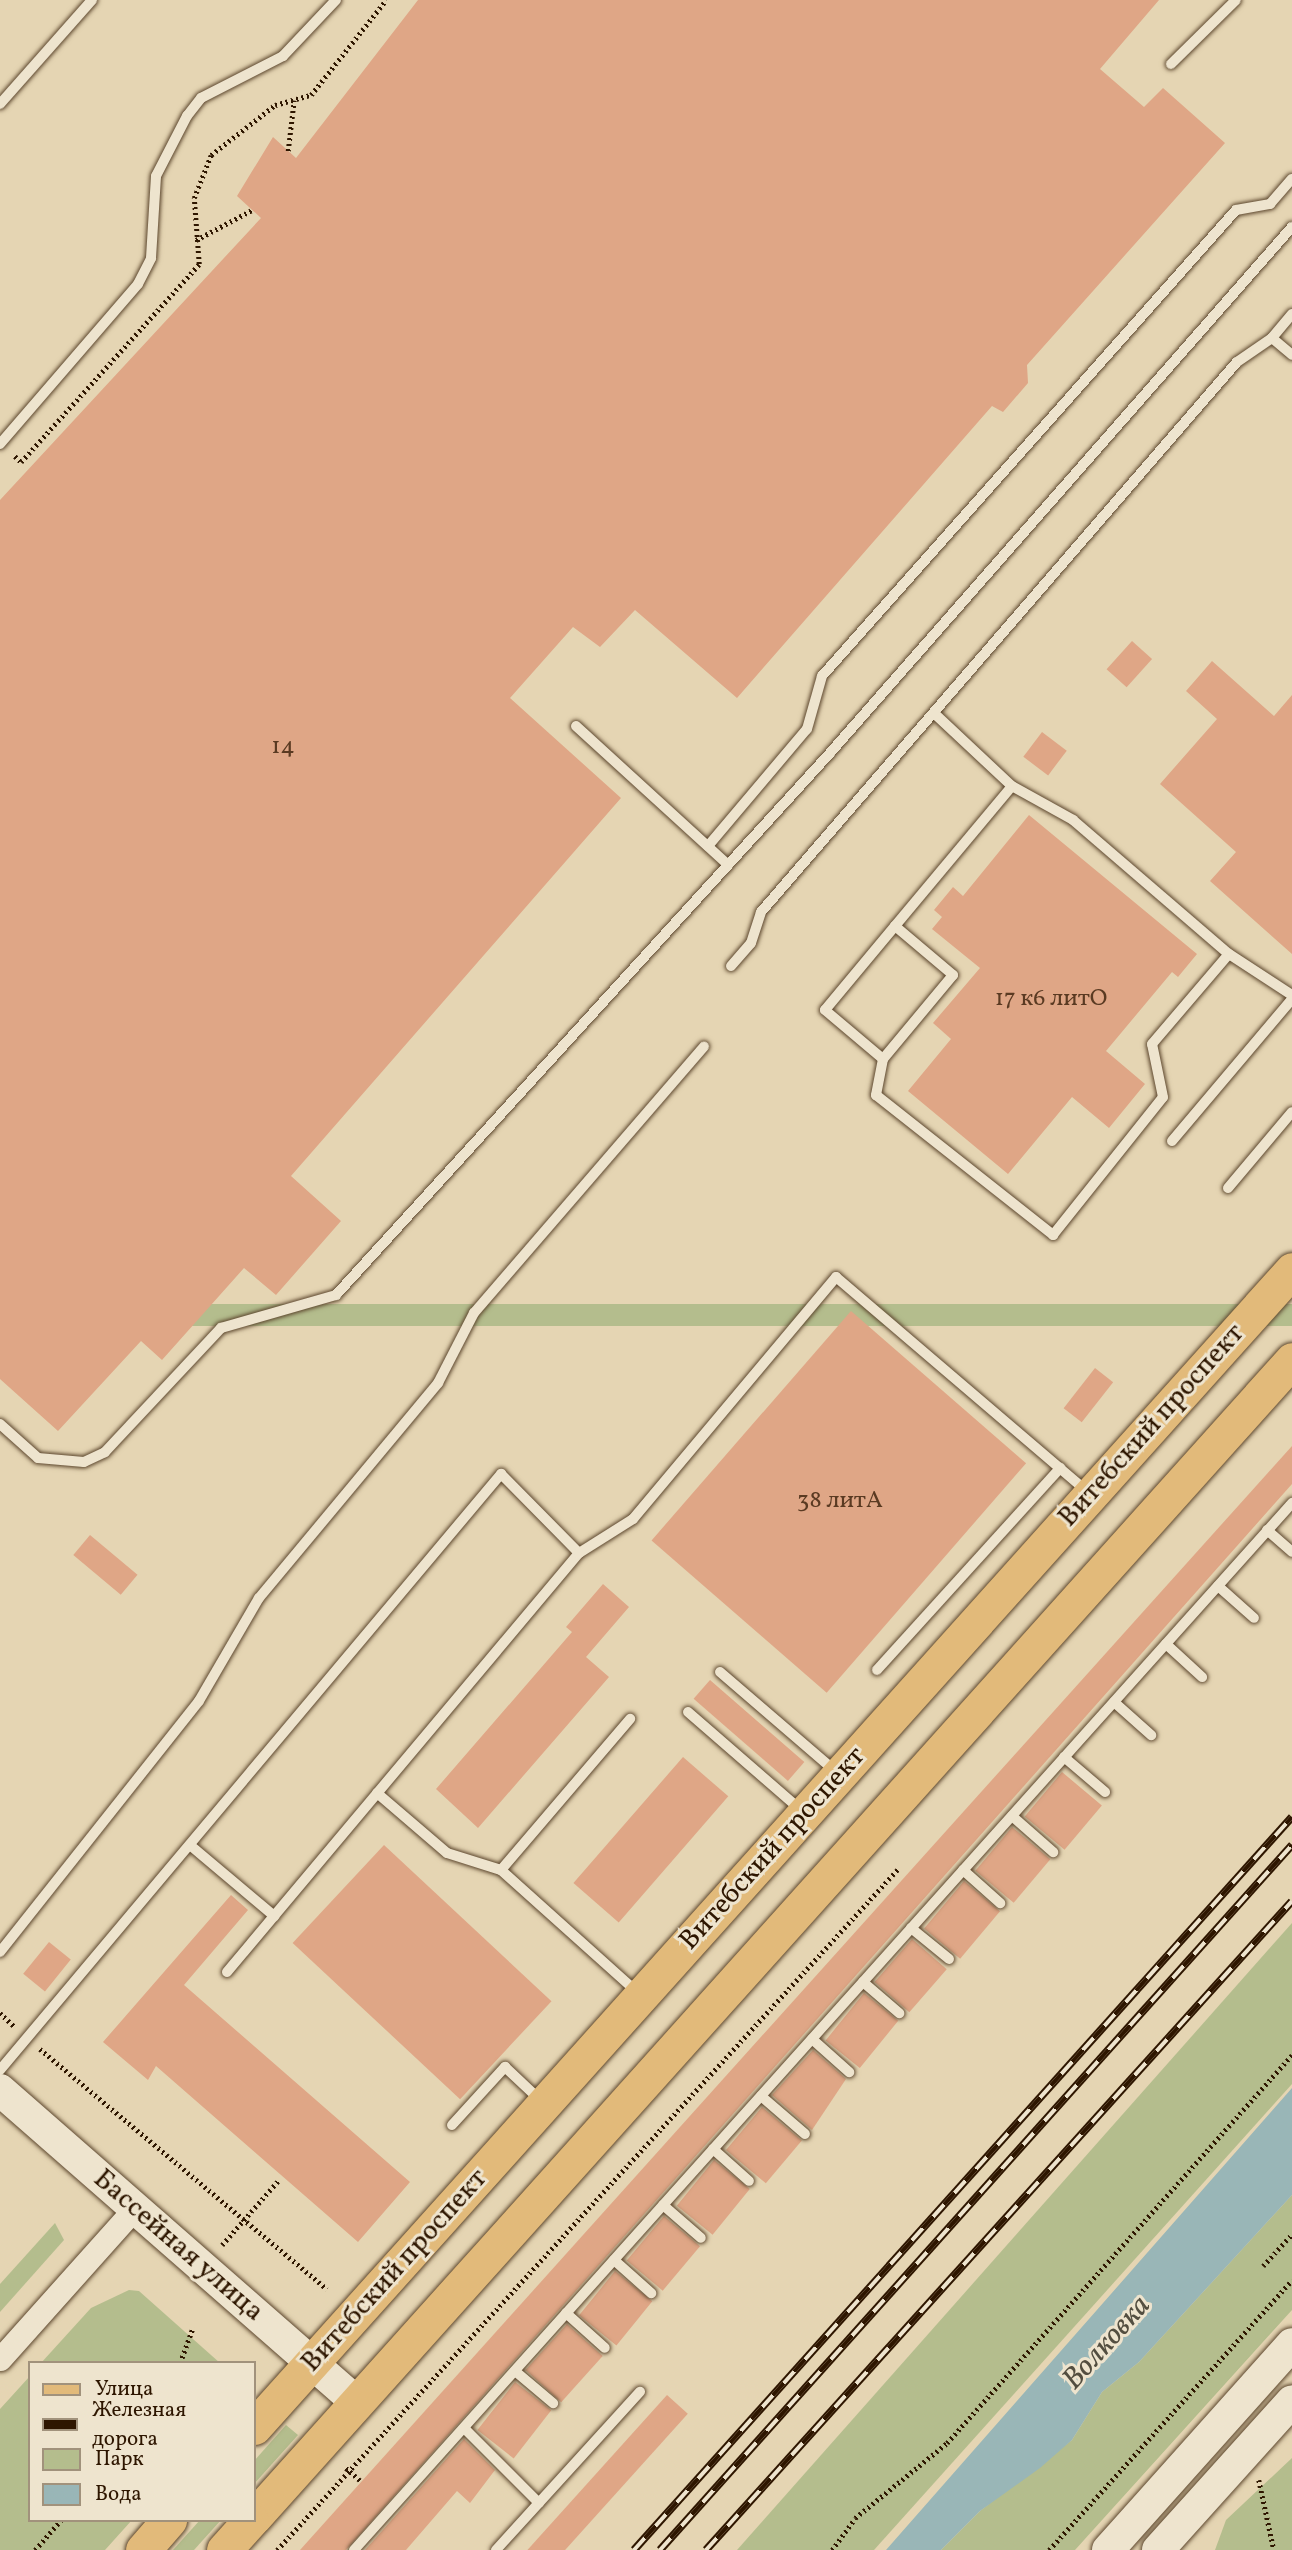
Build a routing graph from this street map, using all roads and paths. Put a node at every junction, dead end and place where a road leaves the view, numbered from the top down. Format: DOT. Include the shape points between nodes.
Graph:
graph roads {
  1 [pos="92,0"];
  2 [pos="336,0"];
  3 [pos="386,0"];
  4 [pos="1236,0"];
  5 [pos="1171,64"];
  6 [pos="294,100"];
  7 [pos="0,104"];
  8 [pos="288,151"];
  9 [pos="1292,179"];
  10 [pos="252,210"];
  11 [pos="1292,227"];
  12 [pos="196,240"];
  13 [pos="1292,314"];
  14 [pos="1272,338"];
  15 [pos="1292,355"];
  16 [pos="1,443"];
  17 [pos="936,715"];
  18 [pos="576,726"];
  19 [pos="1012,786"];
  20 [pos="708,846"];
  21 [pos="728,865"];
  22 [pos="895,926"];
  23 [pos="1229,954"];
  24 [pos="732,966"];
  25 [pos="1292,997"];
  26 [pos="704,1047"];
  27 [pos="883,1059"];
  28 [pos="1292,1111"];
  29 [pos="1172,1141"];
  30 [pos="1228,1188"];
  31 [pos="1292,1270"];
  32 [pos="1292,1360"];
  33 [pos="0,1424"];
  34 [pos="1060,1468"];
  35 [pos="1091,1494"];
  36 [pos="1292,1503"];
  37 [pos="1267,1530"];
  38 [pos="1292,1552"];
  39 [pos="579,1553"];
  40 [pos="1218,1586"];
  41 [pos="1254,1618"];
  42 [pos="1166,1644"];
  43 [pos="877,1670"];
  44 [pos="720,1672"];
  45 [pos="1202,1677"];
  46 [pos="1114,1702"];
  47 [pos="688,1712"];
  48 [pos="630,1720"];
  49 [pos="1150,1735"];
  50 [pos="1065,1757"];
  51 [pos="839,1775"];
  52 [pos="1105,1792"];
  53 [pos="377,1793"];
  54 [pos="805,1813"];
  55 [pos="1012,1816"];
  56 [pos="191,1846"];
  57 [pos="1053,1852"];
  58 [pos="898,1869"];
  59 [pos="501,1870"];
  60 [pos="963,1870"];
  61 [pos="1000,1903"];
  62 [pos="274,1916"];
  63 [pos="911,1928"];
  64 [pos="0,1952"];
  65 [pos="949,1959"];
  66 [pos="227,1972"];
  67 [pos="863,1982"];
  68 [pos="641,1996"];
  69 [pos="899,2013"];
  70 [pos="28,2039"];
  71 [pos="812,2039"];
  72 [pos="1292,2054"];
  73 [pos="0,2070"];
  74 [pos="849,2072"];
  75 [pos="0,2090"];
  76 [pos="761,2096"];
  77 [pos="545,2105"];
  78 [pos="452,2125"];
  79 [pos="805,2134"];
  80 [pos="713,2149"];
  81 [pos="278,2181"];
  82 [pos="748,2181"];
  83 [pos="663,2205"];
  84 [pos="135,2208"];
  85 [pos="244,2221"];
  86 [pos="1292,2234"];
  87 [pos="701,2238"];
  88 [pos="614,2260"];
  89 [pos="1263,2266"];
  90 [pos="203,2267"];
  91 [pos="1292,2280"];
  92 [pos="327,2289"];
  93 [pos="651,2293"];
  94 [pos="566,2313"];
  95 [pos="194,2327"];
  96 [pos="1292,2344"];
  97 [pos="605,2348"];
  98 [pos="0,2359"];
  99 [pos="181,2361"];
  100 [pos="312,2362"];
  101 [pos="515,2371"];
  102 [pos="640,2392"];
  103 [pos="1292,2401"];
  104 [pos="357,2402"];
  105 [pos="553,2403"];
  106 [pos="256,2425"];
  107 [pos="464,2428"];
  108 [pos="337,2459"];
  109 [pos="347,2468"];
  110 [pos="1258,2475"];
  111 [pos="361,2482"];
  112 [pos="539,2503"];
  113 [pos="256,2515"];
  114 [pos="59,2522"];
  115 [pos="167,2522"];
  116 [pos="249,2522"];
  117 [pos="1122,2545"];
  118 [pos="35,2550"];
  119 [pos="143,2550"];
  120 [pos="225,2550"];
  121 [pos="277,2550"];
  122 [pos="354,2550"];
  123 [pos="496,2550"];
  124 [pos="832,2550"];
  125 [pos="1049,2550"];
  126 [pos="1158,2550"];
  127 [pos="1274,2550"];
  1 -- 7 [label="lane"];
  2 -- 16 [label="lane" via="283,55 201,97 156,176 151,258 138,284"];
  3 -- 6 [label="path" via="311,95"];
  4 -- 5 [label="lane"];
  6 -- 8 [label="path"];
  6 -- 12 [label="path" via="275,105 211,155 194,198"];
  9 -- 20 [label="lane" via="1270,204 1237,210 899,588 822,676 807,730 793,749"];
  10 -- 12 [label="path"];
  11 -- 21 [label="lane"];
  12 -- 16 [label="path" via="199,264 21,462"];
  13 -- 14 [label="lane"];
  14 -- 15 [label="lane"];
  14 -- 17 [label="lane" via="1237,362"];
  17 -- 19 [label="lane"];
  17 -- 24 [label="lane" via="761,912 751,943"];
  18 -- 20 [label="lane"];
  19 -- 22 [label="lane"];
  19 -- 23 [label="lane" via="1073,820"];
  20 -- 21 [label="lane"];
  21 -- 33 [label="lane" via="336,1295 221,1328 106,1452 84,1462 38,1458"];
  22 -- 27 [label="lane" via="953,975"];
  22 -- 27 [label="lane" via="825,1010"];
  23 -- 25 [label="lane"];
  23 -- 27 [label="lane" via="1152,1044 1163,1097 1053,1235 876,1095"];
  25 -- 29 [label="lane"];
  26 -- 64 [label="lane" via="474,1313 438,1383 259,1598 199,1701"];
  28 -- 30 [label="lane"];
  31 -- 35 [label="main road, Витебский проспект"];
  32 -- 104 [label="main road"];
  34 -- 35 [label="lane"];
  34 -- 39 [label="lane" via="836,1277 633,1519"];
  34 -- 43 [label="lane"];
  35 -- 51 [label="main road, Витебский проспект"];
  36 -- 37 [label="lane"];
  37 -- 38 [label="lane"];
  37 -- 40 [label="lane"];
  39 -- 53 [label="lane"];
  39 -- 56 [label="lane" via="501,1474"];
  40 -- 41 [label="lane"];
  40 -- 42 [label="lane"];
  42 -- 45 [label="lane"];
  42 -- 46 [label="lane"];
  44 -- 51 [label="lane"];
  46 -- 49 [label="lane"];
  46 -- 50 [label="lane"];
  47 -- 54 [label="lane"];
  48 -- 59 [label="lane"];
  50 -- 52 [label="lane"];
  50 -- 55 [label="lane"];
  51 -- 54 [label="main road, Витебский проспект"];
  53 -- 59 [label="lane" via="447,1853"];
  53 -- 62 [label="lane"];
  54 -- 68 [label="main road, Витебский проспект"];
  55 -- 57 [label="lane"];
  55 -- 60 [label="lane"];
  56 -- 62 [label="lane"];
  56 -- 70 [label="lane"];
  58 -- 109 [label="path"];
  59 -- 68 [label="lane"];
  60 -- 61 [label="lane"];
  60 -- 63 [label="lane"];
  62 -- 66 [label="lane"];
  63 -- 65 [label="lane"];
  63 -- 67 [label="lane"];
  67 -- 69 [label="lane"];
  67 -- 71 [label="lane"];
  68 -- 77 [label="main road, Витебский проспект"];
  70 -- 73 [label="lane"];
  70 -- 85 [label="path"];
  71 -- 74 [label="lane"];
  71 -- 76 [label="lane"];
  72 -- 124 [label="path" via="947,2443 855,2518"];
  75 -- 84 [label="street, Бассейная улица"];
  76 -- 79 [label="lane"];
  76 -- 80 [label="lane"];
  77 -- 78 [label="lane" via="505,2067"];
  77 -- 100 [label="main road, Витебский проспект"];
  80 -- 82 [label="lane"];
  80 -- 83 [label="lane"];
  81 -- 85 [label="path"];
  83 -- 87 [label="lane"];
  83 -- 88 [label="lane"];
  84 -- 90 [label="street, Бассейная улица"];
  84 -- 98 [label="street"];
  85 -- 90 [label="path"];
  85 -- 92 [label="path"];
  86 -- 89 [label="path"];
  88 -- 93 [label="lane"];
  88 -- 94 [label="lane"];
  90 -- 100 [label="street, Бассейная улица"];
  91 -- 125 [label="path"];
  94 -- 97 [label="lane"];
  94 -- 101 [label="lane"];
  95 -- 99 [label="path"];
  96 -- 117 [label="street"];
  100 -- 104 [label="street, Бассейная улица"];
  100 -- 106 [label="main road, Витебский проспект"];
  101 -- 105 [label="lane"];
  101 -- 107 [label="lane"];
  102 -- 112 [label="lane"];
  103 -- 126 [label="street"];
  104 -- 113 [label="main road"];
  107 -- 112 [label="lane"];
  107 -- 122 [label="lane"];
  108 -- 109 [label="path"];
  109 -- 111 [label="path"];
  109 -- 121 [label="path"];
  110 -- 127 [label="path"];
  112 -- 123 [label="lane"];
  114 -- 118 [label="path"];
  115 -- 119 [label="main road"];
  116 -- 120 [label="main road"];
}
